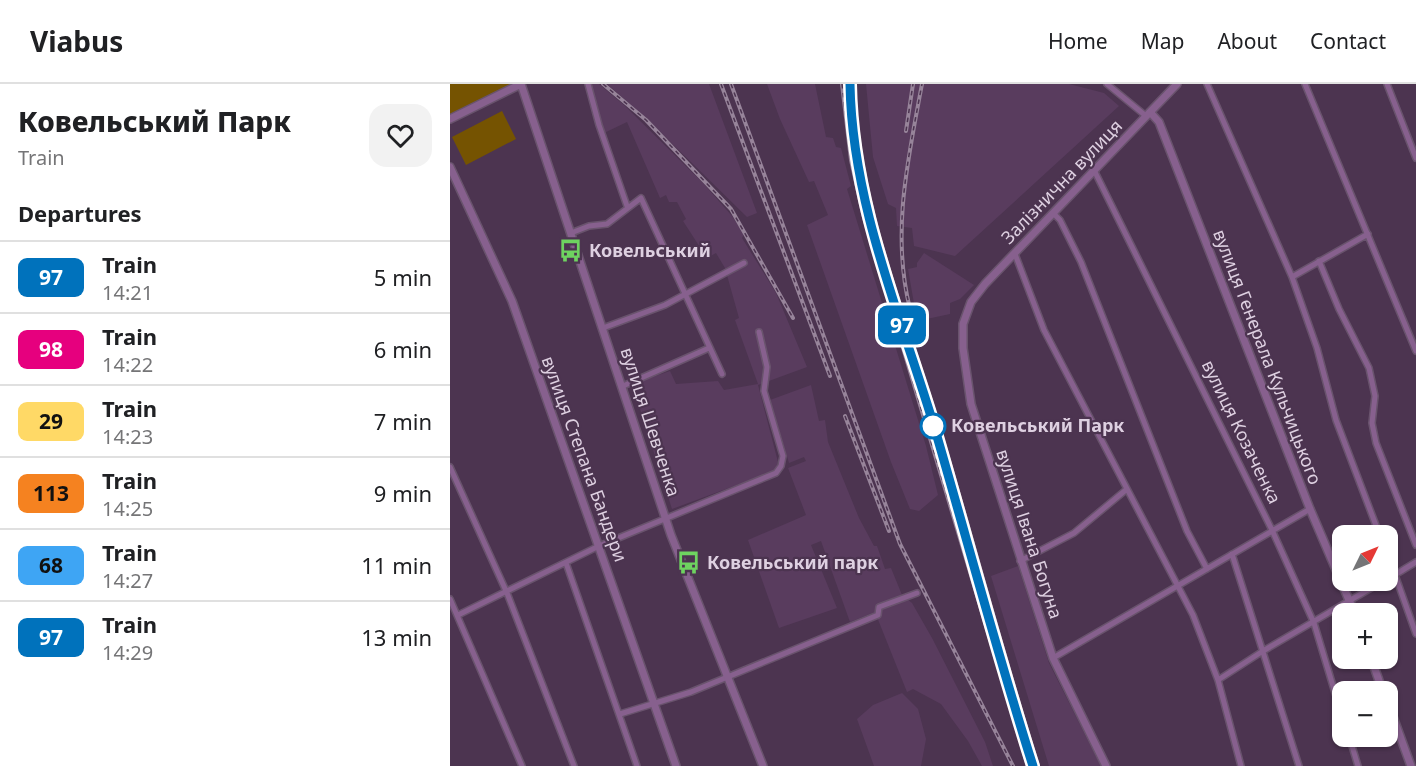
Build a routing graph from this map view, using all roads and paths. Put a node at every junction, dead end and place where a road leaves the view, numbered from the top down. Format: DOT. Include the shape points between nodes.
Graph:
graph roads {
  1 [pos="521,84"];
  2 [pos="588,84"];
  3 [pos="1107,84"];
  4 [pos="1177,84"];
  5 [pos="1207,84"];
  6 [pos="1305,84"];
  7 [pos="1387,84"];
  8 [pos="1148,114"];
  9 [pos="450,119"];
  10 [pos="1416,158"];
  11 [pos="450,167"];
  12 [pos="1094,170"];
  13 [pos="452,178"];
  14 [pos="627,206"];
  15 [pos="1053,213"];
  16 [pos="571,233"];
  17 [pos="1368,234"];
  18 [pos="1015,254"];
  19 [pos="1319,261"];
  20 [pos="744,263"];
  21 [pos="1292,277"];
  22 [pos="685,294"];
  23 [pos="971,302"];
  24 [pos="603,328"];
  25 [pos="759,332"];
  26 [pos="709,348"];
  27 [pos="1416,351"];
  28 [pos="722,374"];
  29 [pos="623,386"];
  30 [pos="450,467"];
  31 [pos="1127,489"];
  32 [pos="1310,509"];
  33 [pos="665,518"];
  34 [pos="1376,525"];
  35 [pos="1272,530"];
  36 [pos="1416,545"];
  37 [pos="599,546"];
  38 [pos="1232,554"];
  39 [pos="1020,561"];
  40 [pos="1416,562"];
  41 [pos="566,563"];
  42 [pos="1207,569"];
  43 [pos="1398,572"];
  44 [pos="1398,583"];
  45 [pos="1178,586"];
  46 [pos="1367,591"];
  47 [pos="507,593"];
  48 [pos="917,593"];
  49 [pos="450,599"];
  50 [pos="1350,601"];
  51 [pos="458,615"];
  52 [pos="1314,623"];
  53 [pos="1416,634"];
  54 [pos="1263,651"];
  55 [pos="1053,658"];
  56 [pos="727,676"];
  57 [pos="1218,680"];
  58 [pos="1332,683"];
  59 [pos="653,702"];
  60 [pos="620,714"];
  61 [pos="1398,730"];
  62 [pos="1352,747"];
  63 [pos="522,766"];
  64 [pos="574,766"];
  65 [pos="637,766"];
  66 [pos="676,766"];
  67 [pos="763,766"];
  68 [pos="1106,766"];
  69 [pos="1241,766"];
  70 [pos="1299,766"];
  71 [pos="1358,766"];
  72 [pos="1411,766"];
  1 -- 9 [label="street"];
  1 -- 16 [label="street, вулиця Шевченка"];
  2 -- 14 [label="street"];
  3 -- 8 [label="street"];
  4 -- 8 [label="street, Залізнична вулиця"];
  5 -- 21 [label="street"];
  6 -- 17 [label="street"];
  7 -- 10 [label="street"];
  8 -- 12 [label="street, Залізнична вулиця"];
  8 -- 32 [label="street, вулиця Генерала Кульчицького" via="1159,122"];
  11 -- 13 [label="street, вулиця Степана Бандери"];
  12 -- 15 [label="street, Залізнична вулиця"];
  12 -- 35 [label="street, вулиця Козаченка"];
  13 -- 37 [label="street, вулиця Степана Бандери" via="512,301"];
  14 -- 16 [label="street" via="607,224"];
  14 -- 22 [label="street" via="641,198"];
  15 -- 18 [label="street, Залізнична вулиця"];
  15 -- 42 [label="street" via="1081,262 1187,531"];
  16 -- 24 [label="street, вулиця Шевченка"];
  17 -- 19 [label="street"];
  17 -- 27 [label="street"];
  18 -- 23 [label="street, Залізнична вулиця"];
  18 -- 31 [label="street" via="1044,330"];
  19 -- 21 [label="street"];
  19 -- 36 [label="street" via="1369,368 1375,396 1372,423 1376,443"];
  20 -- 22 [label="street"];
  21 -- 34 [label="street" via="1317,348 1336,420"];
  22 -- 24 [label="street"];
  22 -- 26 [label="street"];
  23 -- 39 [label="street, вулиця Івана Богуна" via="963,332 971,404"];
  24 -- 29 [label="street, вулиця Шевченка"];
  25 -- 33 [label="street" via="767,367 764,391 783,456 781,466 776,473"];
  26 -- 28 [label="street"];
  26 -- 29 [label="street"];
  29 -- 33 [label="street, вулиця Шевченка"];
  30 -- 47 [label="street"];
  31 -- 39 [label="street" via="1074,533"];
  31 -- 45 [label="street"];
  32 -- 35 [label="street"];
  32 -- 50 [label="street, вулиця Генерала Кульчицького"];
  33 -- 37 [label="street"];
  33 -- 56 [label="street, вулиця Шевченка"];
  35 -- 38 [label="street"];
  35 -- 52 [label="street, вулиця Козаченка"];
  37 -- 41 [label="street"];
  37 -- 59 [label="street, вулиця Степана Бандери"];
  38 -- 42 [label="street"];
  38 -- 54 [label="street"];
  39 -- 55 [label="street, вулиця Івана Богуна"];
  40 -- 43 [label="street"];
  41 -- 47 [label="street"];
  41 -- 60 [label="street"];
  42 -- 45 [label="street"];
  44 -- 53 [label="street"];
  45 -- 55 [label="street"];
  45 -- 57 [label="street" via="1207,646"];
  46 -- 50 [label="street"];
  47 -- 51 [label="street"];
  47 -- 64 [label="street"];
  48 -- 56 [label="street" via="879,607 878,615"];
  49 -- 51 [label="street"];
  50 -- 52 [label="street"];
  51 -- 63 [label="street"];
  52 -- 54 [label="street"];
  52 -- 58 [label="street, вулиця Козаченка"];
  54 -- 57 [label="street"];
  54 -- 70 [label="street"];
  55 -- 68 [label="street, вулиця Івана Богуна"];
  56 -- 59 [label="street" via="691,692"];
  56 -- 67 [label="street, вулиця Шевченка"];
  57 -- 69 [label="street"];
  59 -- 60 [label="street"];
  59 -- 66 [label="street, вулиця Степана Бандери"];
  60 -- 65 [label="street"];
  61 -- 72 [label="street"];
  62 -- 71 [label="street"];
}
